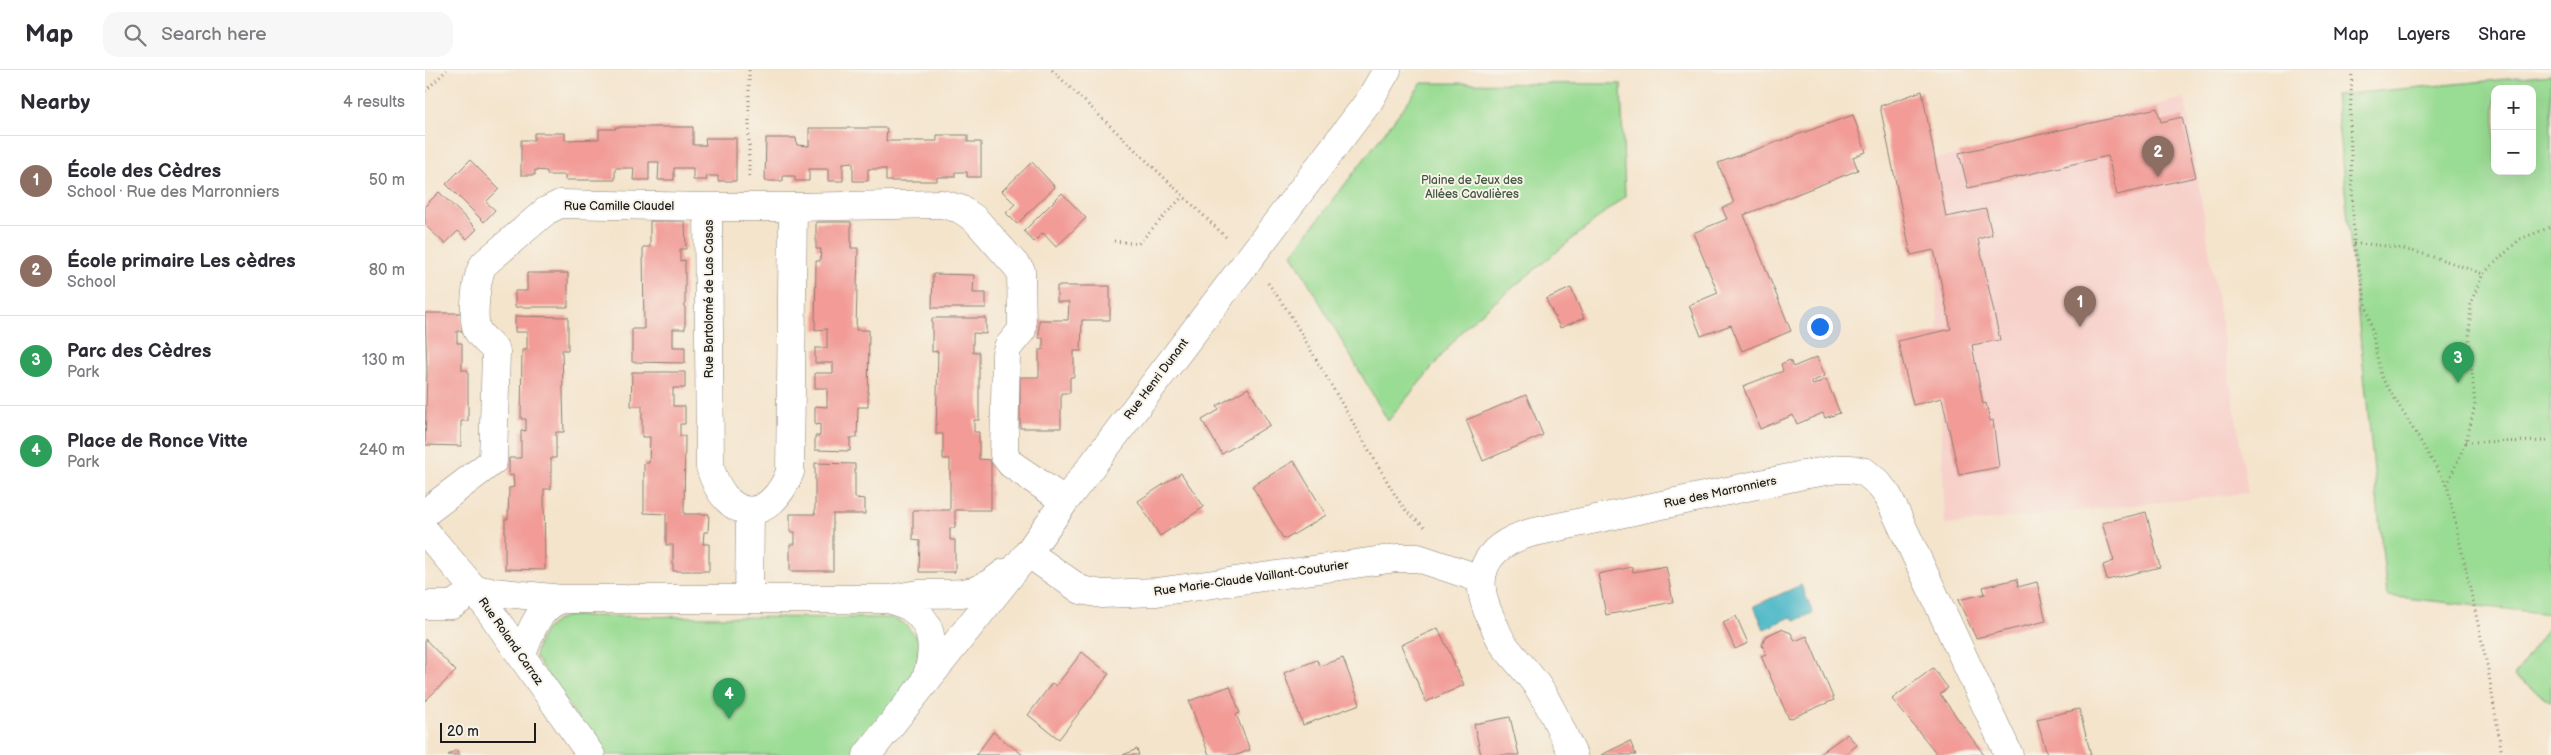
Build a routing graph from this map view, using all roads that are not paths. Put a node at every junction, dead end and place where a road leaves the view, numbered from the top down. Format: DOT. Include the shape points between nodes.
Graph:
graph roads {
  1 [pos="1385,71"];
  2 [pos="708,207"];
  3 [pos="793,207"];
  4 [pos="1065,501"];
  5 [pos="750,512"];
  6 [pos="425,513"];
  7 [pos="427,543"];
  8 [pos="1028,554"];
  9 [pos="1481,580"];
  10 [pos="475,590"];
  11 [pos="562,599"];
  12 [pos="749,600"];
  13 [pos="889,600"];
  14 [pos="425,605"];
  15 [pos="522,655"];
  16 [pos="924,684"];
  17 [pos="591,755"];
  18 [pos="867,755"];
  19 [pos="1573,755"];
  20 [pos="2009,755"];
  1 -- 4 [label="street, Rue Henri Dunant" via="1369,101"];
  2 -- 3 [label="street, Rue Bartolomé de Las Casas"];
  2 -- 5 [label="street, Rue Bartolomé de Las Casas" via="710,467 724,497 734,506"];
  2 -- 6 [label="street, Rue Camille Claudel" via="560,204 545,211 484,264 477,279 476,323 480,335 496,351 493,461"];
  3 -- 4 [label="street" via="951,205 967,213 1019,266 1023,276 1022,330 1006,354 1004,455 1011,464"];
  3 -- 5 [label="street" via="790,472 778,495 764,507"];
  4 -- 8 [label="street, Rue Henri Dunant"];
  5 -- 12 [label="street"];
  7 -- 10 [label="street, Rue Roland Carraz"];
  8 -- 9 [label="street, Rue Marie-Claude Vaillant-Couturier" via="1081,590 1102,594 1157,592 1397,558 1419,558"];
  8 -- 13 [label="street" via="993,582 973,592 948,596 920,594"];
  8 -- 16 [label="street, Rue Henri Dunant"];
  9 -- 19 [label="street" via="1487,612 1503,643 1537,685"];
  9 -- 20 [label="street, Rue des Marronniers" via="1484,567 1497,548 1530,533 1803,474 1851,469 1865,472 1888,496"];
  10 -- 11 [label="street"];
  10 -- 14 [label="street" via="452,605"];
  10 -- 15 [label="street, Rue Roland Carraz"];
  11 -- 12 [label="street"];
  11 -- 15 [label="street" via="543,611 534,624"];
  12 -- 13 [label="street"];
  13 -- 16 [label="street, Rue Henri Dunant" via="911,608 929,631 933,652"];
  15 -- 17 [label="street, Rue Roland Carraz"];
  16 -- 18 [label="street, Rue Henri Dunant"];
}
